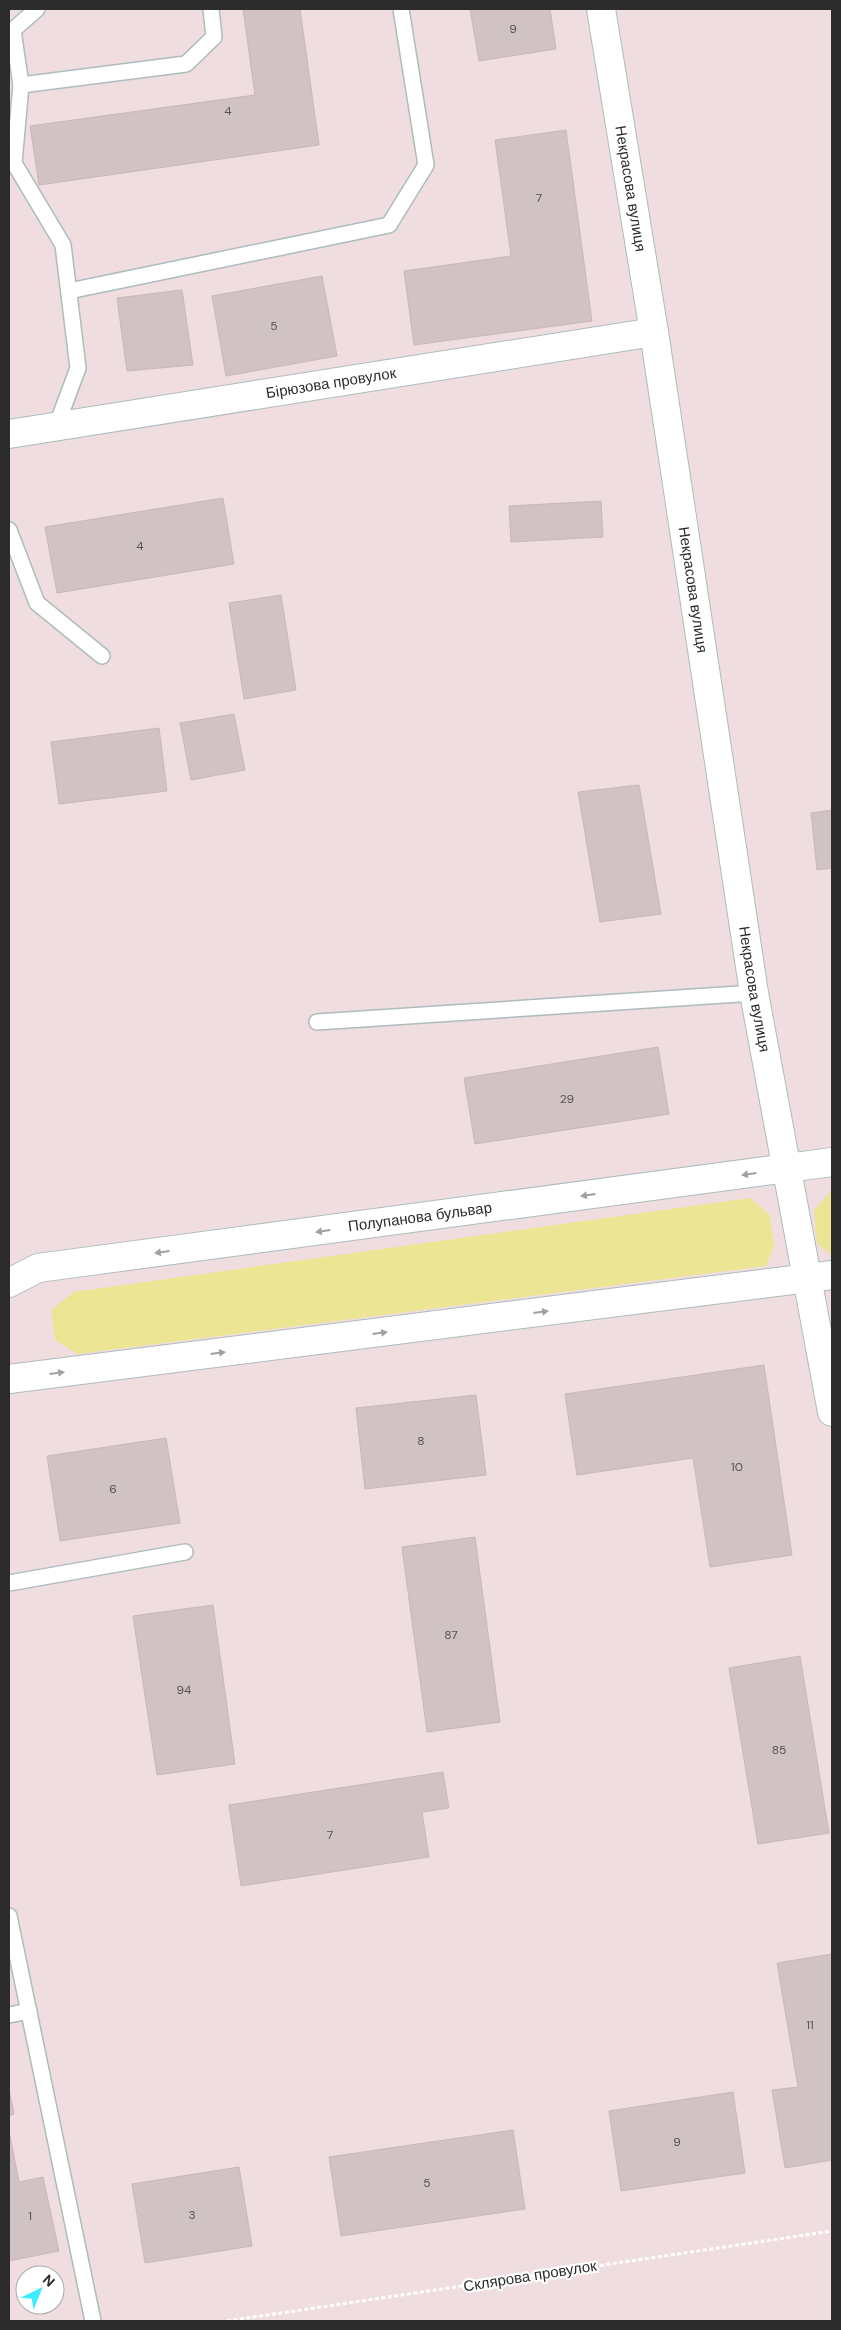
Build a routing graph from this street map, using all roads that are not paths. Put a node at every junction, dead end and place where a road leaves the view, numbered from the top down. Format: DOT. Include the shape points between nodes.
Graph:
graph roads {
  1 [pos="37,9"];
  2 [pos="211,9"];
  3 [pos="400,9"];
  4 [pos="601,9"];
  5 [pos="21,86"];
  6 [pos="69,291"];
  7 [pos="654,332"];
  8 [pos="56,427"];
  9 [pos="9,434"];
  10 [pos="9,530"];
  11 [pos="102,656"];
  12 [pos="754,993"];
  13 [pos="317,1022"];
  14 [pos="832,1162"];
  15 [pos="786,1169"];
  16 [pos="820,1277"];
  17 [pos="9,1283"];
  18 [pos="9,1379"];
  19 [pos="832,1412"];
  20 [pos="185,1552"];
  21 [pos="9,1583"];
  22 [pos="9,1916"];
  23 [pos="29,2011"];
  24 [pos="9,2015"];
  25 [pos="93,2321"];
  1 -- 5 [label="lane" via="13,30"];
  2 -- 5 [label="lane" via="214,37 186,64"];
  3 -- 6 [label="lane" via="426,165 389,225"];
  4 -- 7 [label="street, Некрасова вулиця"];
  5 -- 6 [label="lane" via="14,163 63,245"];
  6 -- 8 [label="lane" via="78,368"];
  7 -- 8 [label="street, Бірюзова провулок"];
  7 -- 12 [label="street, Некрасова вулиця"];
  8 -- 9 [label="street, Бірюзова провулок"];
  10 -- 11 [label="lane" via="37,603"];
  12 -- 13 [label="lane"];
  12 -- 15 [label="street, Некрасова вулиця"];
  14 -- 15 [label="street, Полупанова бульвар"];
  15 -- 16 [label="street, Некрасова вулиця"];
  15 -- 17 [label="street, Полупанова бульвар, one-way" via="38,1268"];
  18 -- 16 [label="street, one-way"];
  16 -- 19 [label="street, Некрасова вулиця"];
  20 -- 21 [label="lane"];
  22 -- 23 [label="lane"];
  23 -- 24 [label="lane"];
  23 -- 25 [label="lane"];
}
